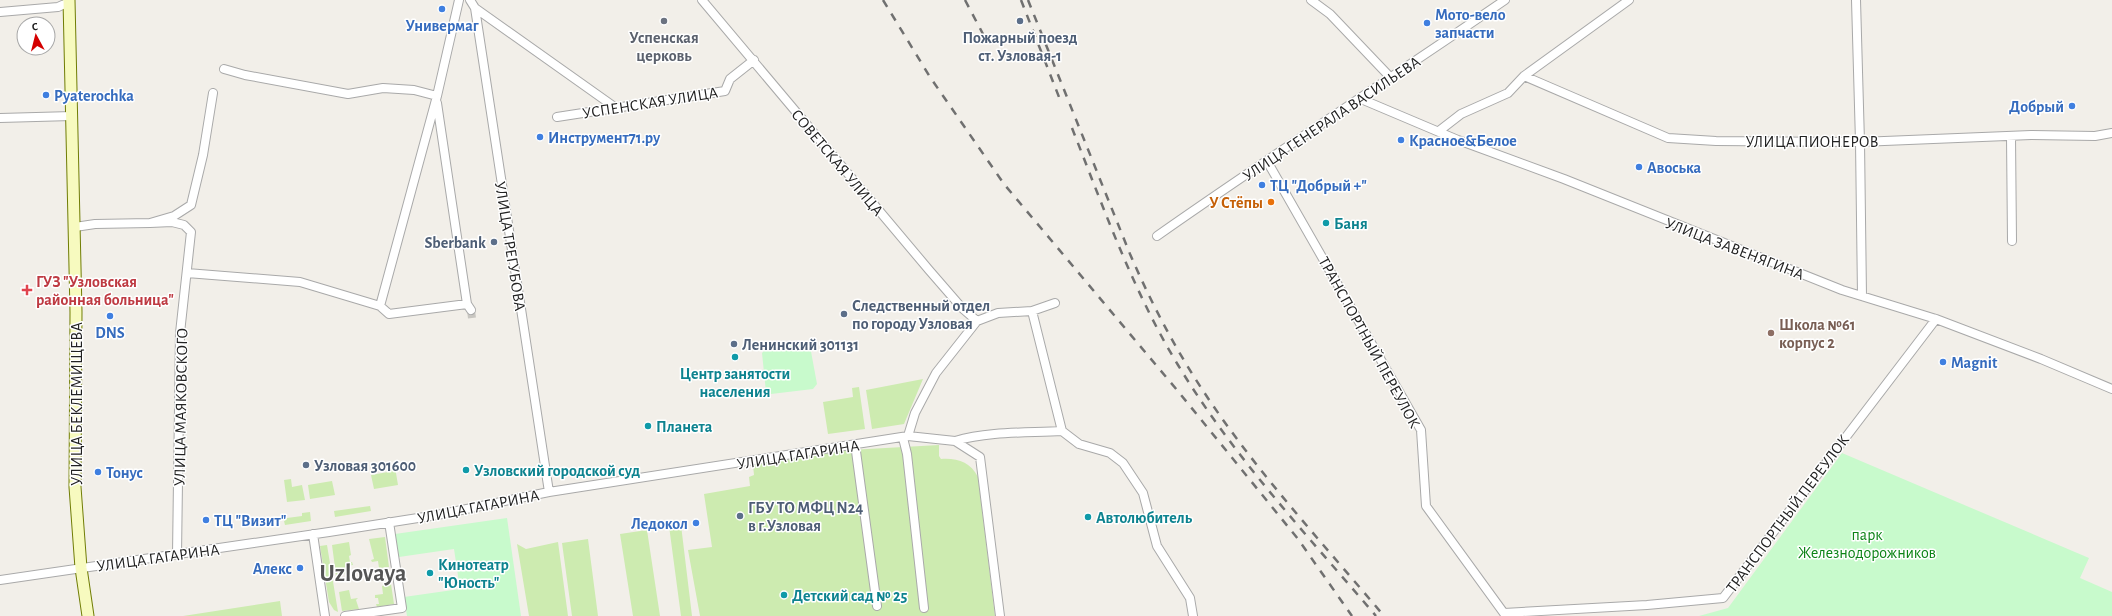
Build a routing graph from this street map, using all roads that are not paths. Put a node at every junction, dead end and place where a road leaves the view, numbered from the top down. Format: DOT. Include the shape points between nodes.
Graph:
graph roads {
  1 [pos="459,0"];
  2 [pos="470,0"];
  3 [pos="702,0"];
  4 [pos="1311,0"];
  5 [pos="1505,0"];
  6 [pos="1629,0"];
  7 [pos="1856,0"];
  8 [pos="69,1"];
  9 [pos="474,8"];
  10 [pos="0,12"];
  11 [pos="754,60"];
  12 [pos="224,69"];
  13 [pos="1524,76"];
  14 [pos="1391,78"];
  15 [pos="213,93"];
  16 [pos="437,98"];
  17 [pos="1361,99"];
  18 [pos="616,108"];
  19 [pos="72,116"];
  20 [pos="557,117"];
  21 [pos="0,118"];
  22 [pos="1439,131"];
  23 [pos="2112,133"];
  24 [pos="2011,137"];
  25 [pos="1860,142"];
  26 [pos="1267,161"];
  27 [pos="150,223"];
  28 [pos="75,227"];
  29 [pos="1157,236"];
  30 [pos="2012,241"];
  31 [pos="187,273"];
  32 [pos="1862,296"];
  33 [pos="1055,303"];
  34 [pos="380,306"];
  35 [pos="1032,311"];
  36 [pos="1936,319"];
  37 [pos="977,321"];
  38 [pos="2112,390"];
  39 [pos="1062,431"];
  40 [pos="905,437"];
  41 [pos="955,441"];
  42 [pos="855,444"];
  43 [pos="549,492"];
  44 [pos="389,522"];
  45 [pos="313,534"];
  46 [pos="177,554"];
  47 [pos="81,568"];
  48 [pos="0,580"];
  49 [pos="877,606"];
  50 [pos="924,608"];
  51 [pos="1590,609"];
  52 [pos="1505,614"];
  53 [pos="88,616"];
  54 [pos="325,616"];
  55 [pos="345,616"];
  56 [pos="1000,616"];
  57 [pos="1193,616"];
  58 [pos="1584,616"];
  1 -- 16 [label="street"];
  2 -- 9 [label="street, УЛИЦА ТРЕГУБОВА"];
  3 -- 11 [label="street, СОВЕТСКАЯ УЛИЦА"];
  4 -- 14 [label="street" via="1330,14"];
  5 -- 14 [label="street, УЛИЦА ГЕНЕРАЛА ВАСИЛЬЕВА"];
  6 -- 13 [label="street"];
  7 -- 25 [label="street"];
  8 -- 10 [label="street" via="58,7"];
  8 -- 19 [label="main road, УЛИЦА БЕКЛЕМИЩЕВА"];
  9 -- 18 [label="street"];
  9 -- 43 [label="street, УЛИЦА ТРЕГУБОВА"];
  11 -- 18 [label="street, УСПЕНСКАЯ УЛИЦА" via="730,79 725,91"];
  11 -- 37 [label="street, СОВЕТСКАЯ УЛИЦА" via="938,281"];
  12 -- 16 [label="street" via="348,94 383,88 414,90"];
  13 -- 22 [label="street" via="1508,94 1461,114"];
  13 -- 25 [label="street, УЛИЦА ПИОНЕРОВ" via="1668,138"];
  14 -- 17 [label="street, УЛИЦА ГЕНЕРАЛА ВАСИЛЬЕВА"];
  15 -- 27 [label="street, УЛИЦА МАЯКОВСКОГО" via="203,155 191,205 174,216"];
  16 -- 34 [label="street"];
  16 -- 34 [label="street" via="469,307 389,314"];
  17 -- 22 [label="street, УЛИЦА ЗАВЕНЯГИНА"];
  17 -- 26 [label="street, УЛИЦА ГЕНЕРАЛА ВАСИЛЬЕВА"];
  18 -- 20 [label="street, УСПЕНСКАЯ УЛИЦА"];
  19 -- 21 [label="street"];
  19 -- 28 [label="main road, УЛИЦА БЕКЛЕМИЩЕВА"];
  22 -- 32 [label="street, УЛИЦА ЗАВЕНЯГИНА"];
  23 -- 24 [label="street, УЛИЦА ПИОНЕРОВ" via="2095,136"];
  24 -- 25 [label="street, УЛИЦА ПИОНЕРОВ"];
  24 -- 30 [label="street"];
  25 -- 32 [label="street"];
  26 -- 29 [label="street, УЛИЦА ГЕНЕРАЛА ВАСИЛЬЕВА"];
  26 -- 52 [label="street, ТРАНСПОРТНЫЙ ПЕРЕУЛОК" via="1421,430 1426,506"];
  27 -- 28 [label="street, УЛИЦА МАЯКОВСКОГО"];
  27 -- 31 [label="street, УЛИЦА МАЯКОВСКОГО" via="184,225 191,232"];
  28 -- 47 [label="main road, УЛИЦА БЕКЛЕМИЩЕВА" via="74,487"];
  31 -- 34 [label="street" via="300,282"];
  31 -- 46 [label="street, УЛИЦА МАЯКОВСКОГО" via="180,333"];
  32 -- 36 [label="street, УЛИЦА ЗАВЕНЯГИНА"];
  33 -- 35 [label="street"];
  35 -- 37 [label="street" via="998,312"];
  35 -- 39 [label="street"];
  36 -- 38 [label="street, УЛИЦА ЗАВЕНЯГИНА" via="2041,359"];
  36 -- 51 [label="street, ТРАНСПОРТНЫЙ ПЕРЕУЛОК" via="1723,598"];
  37 -- 40 [label="street" via="936,373"];
  39 -- 41 [label="street" via="989,435"];
  39 -- 57 [label="street" via="1079,444 1110,453 1123,463 1143,493 1157,546 1190,598"];
  40 -- 41 [label="street, УЛИЦА ГАГАРИНА"];
  40 -- 42 [label="street, УЛИЦА ГАГАРИНА"];
  40 -- 50 [label="street"];
  41 -- 56 [label="street" via="980,457"];
  42 -- 43 [label="street, УЛИЦА ГАГАРИНА"];
  42 -- 49 [label="street"];
  43 -- 44 [label="street, УЛИЦА ГАГАРИНА"];
  44 -- 45 [label="street, УЛИЦА ГАГАРИНА"];
  44 -- 55 [label="street" via="402,608"];
  45 -- 46 [label="street, УЛИЦА ГАГАРИНА"];
  45 -- 54 [label="street"];
  46 -- 47 [label="street, УЛИЦА ГАГАРИНА"];
  47 -- 48 [label="street, УЛИЦА ГАГАРИНА"];
  47 -- 53 [label="main road, УЛИЦА БЕКЛЕМИЩЕВА"];
  51 -- 52 [label="street, ТРАНСПОРТНЫЙ ПЕРЕУЛОК"];
  51 -- 58 [label="street"];
}
